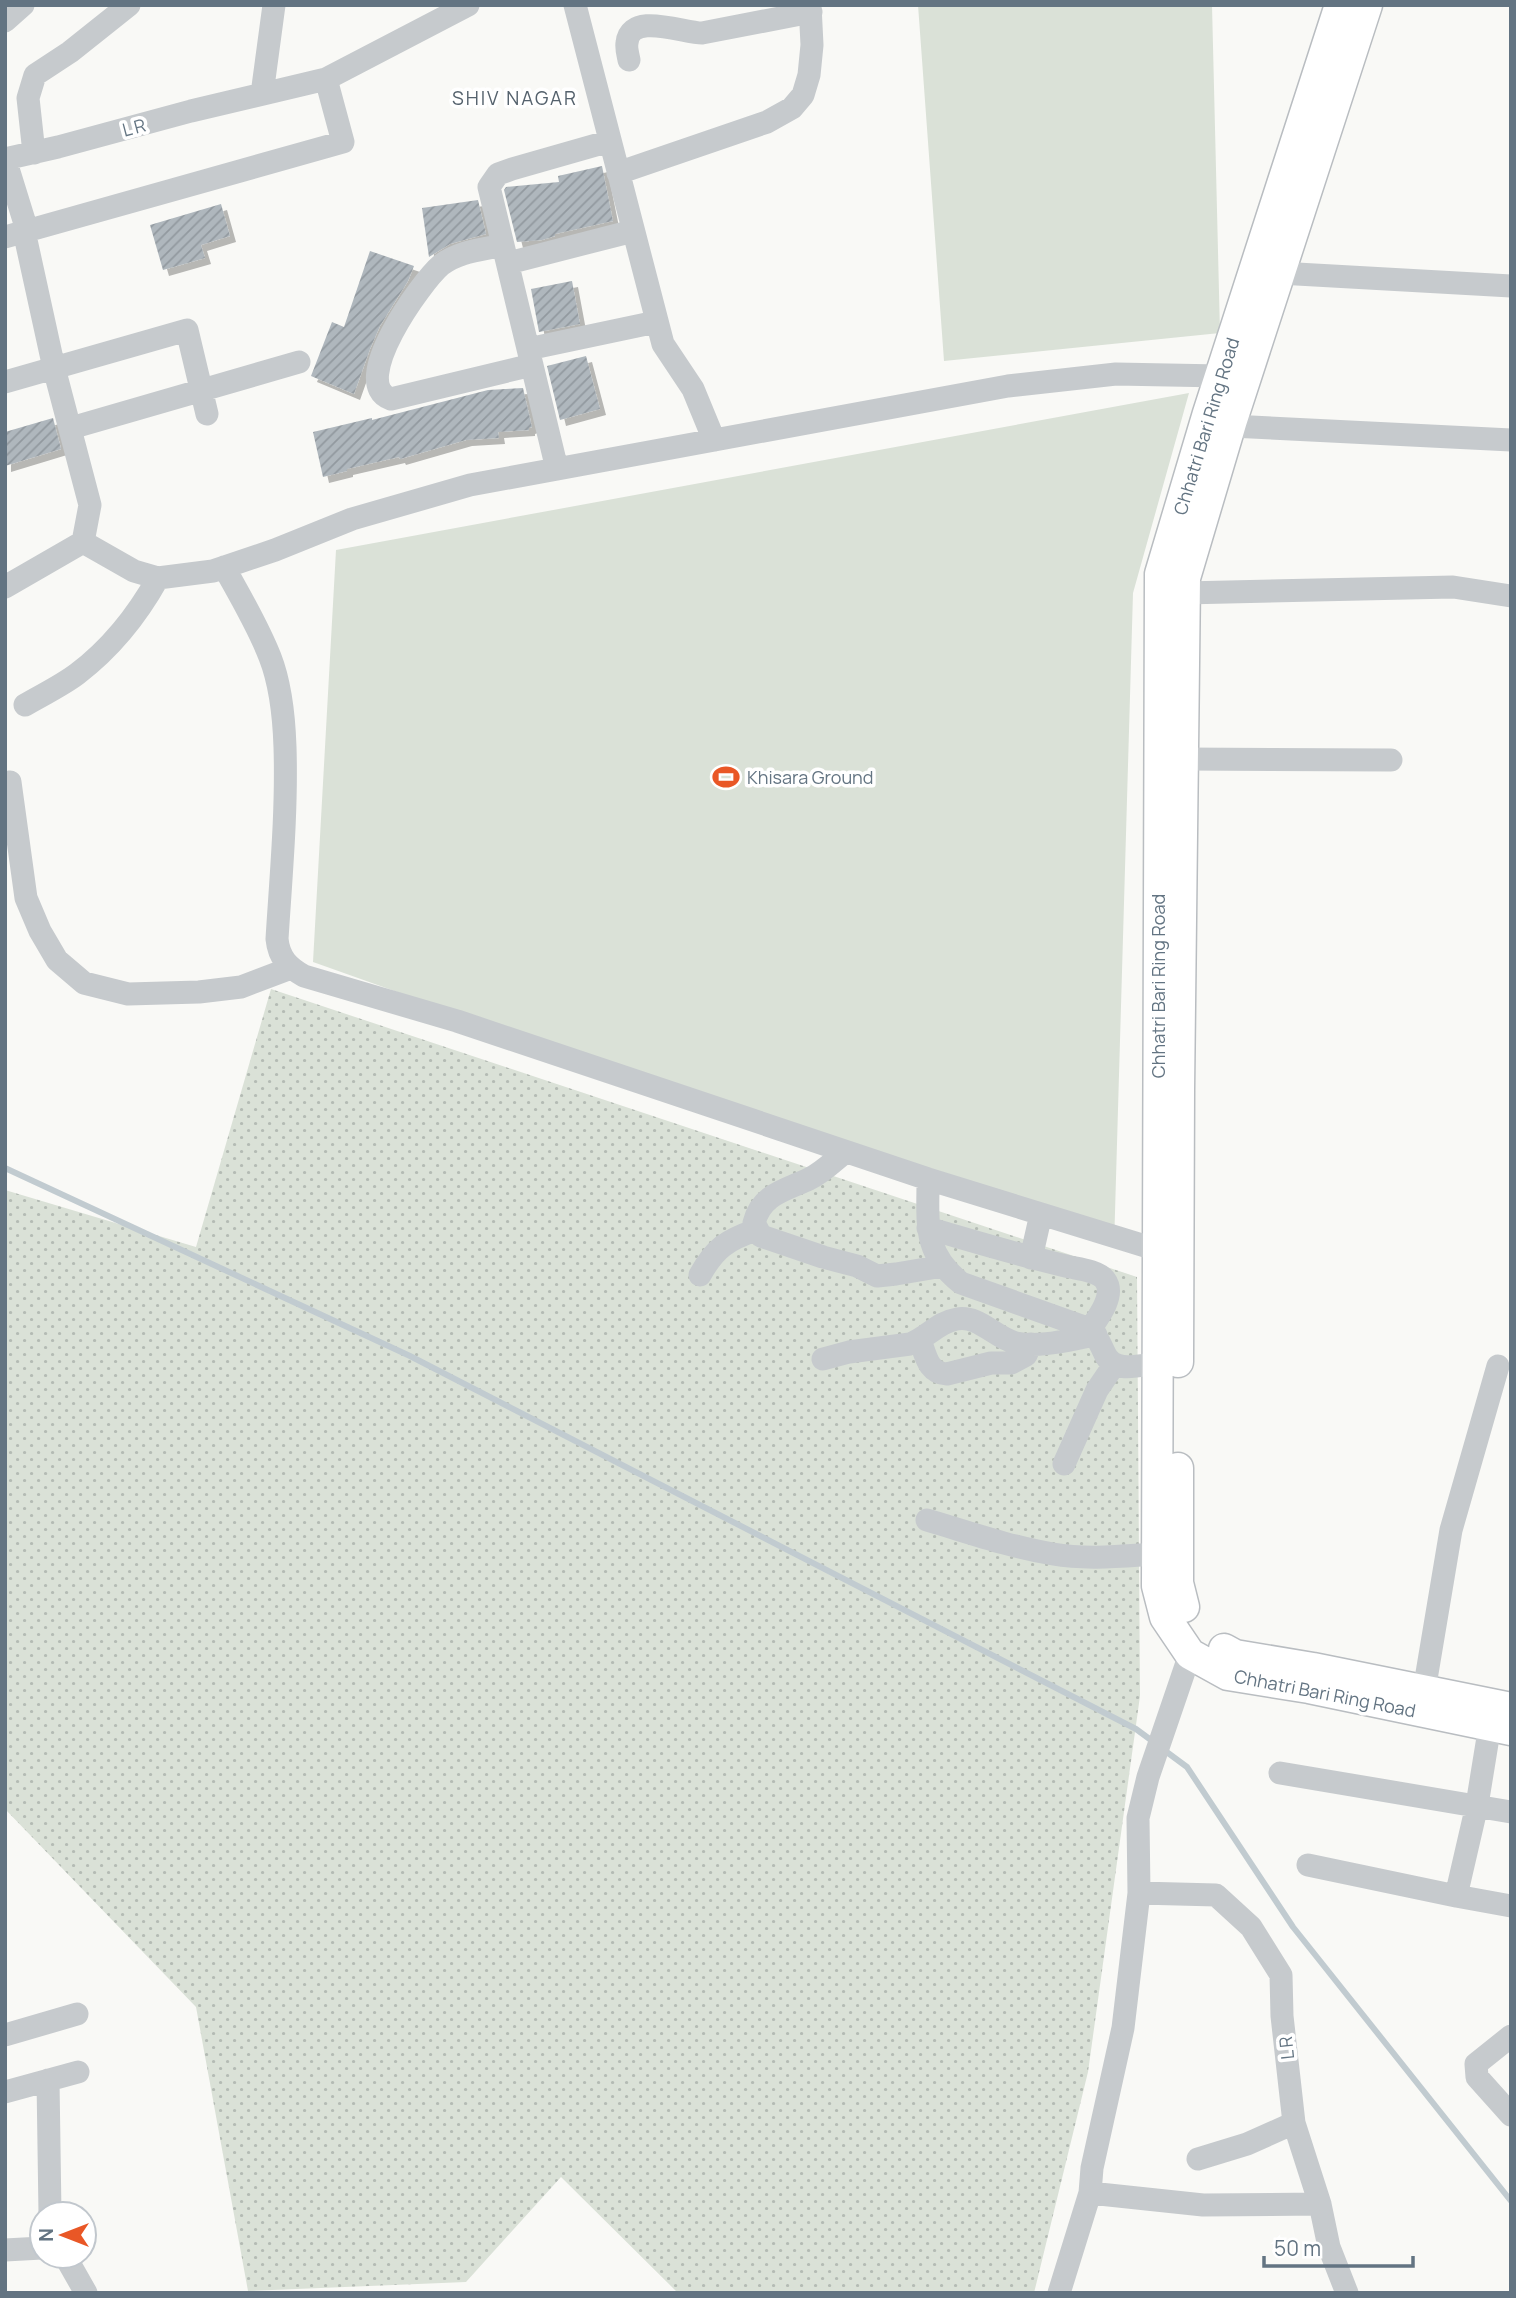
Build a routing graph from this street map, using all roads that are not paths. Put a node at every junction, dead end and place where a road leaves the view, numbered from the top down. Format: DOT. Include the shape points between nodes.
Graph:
graph roads {
  1 [pos="23,5"];
  2 [pos="130,5"];
  3 [pos="274,5"];
  4 [pos="468,5"];
  5 [pos="575,5"];
  6 [pos="1340,5"];
  7 [pos="1367,5"];
  8 [pos="811,9"];
  9 [pos="5,21"];
  10 [pos="629,60"];
  11 [pos="326,79"];
  12 [pos="262,94"];
  13 [pos="610,141"];
  14 [pos="34,153"];
  15 [pos="5,159"];
  16 [pos="618,173"];
  17 [pos="632,231"];
  18 [pos="19,232"];
  19 [pos="506,254"];
  20 [pos="1279,273"];
  21 [pos="1511,286"];
  22 [pos="656,322"];
  23 [pos="530,357"];
  24 [pos="299,362"];
  25 [pos="54,368"];
  26 [pos="1221,376"];
  27 [pos="5,382"];
  28 [pos="203,390"];
  29 [pos="206,414"];
  30 [pos="1231,426"];
  31 [pos="71,428"];
  32 [pos="714,440"];
  33 [pos="1511,440"];
  34 [pos="557,469"];
  35 [pos="83,542"];
  36 [pos="224,567"];
  37 [pos="158,578"];
  38 [pos="5,587"];
  39 [pos="1184,593"];
  40 [pos="1511,596"];
  41 [pos="25,705"];
  42 [pos="1182,759"];
  43 [pos="1391,760"];
  44 [pos="10,782"];
  45 [pos="291,968"];
  46 [pos="845,1152"];
  47 [pos="928,1179"];
  48 [pos="1041,1214"];
  49 [pos="928,1228"];
  50 [pos="756,1230"];
  51 [pos="1158,1250"];
  52 [pos="1031,1258"];
  53 [pos="943,1266"];
  54 [pos="700,1275"];
  55 [pos="1093,1332"];
  56 [pos="920,1340"];
  57 [pos="1031,1344"];
  58 [pos="823,1359"];
  59 [pos="1158,1363"];
  60 [pos="1114,1365"];
  61 [pos="1498,1366"];
  62 [pos="1065,1464"];
  63 [pos="927,1520"];
  64 [pos="1157,1555"];
  65 [pos="1190,1654"];
  66 [pos="1424,1690"];
  67 [pos="1504,1721"];
  68 [pos="1280,1773"];
  69 [pos="1477,1805"];
  70 [pos="1511,1812"];
  71 [pos="1308,1865"];
  72 [pos="1139,1894"];
  73 [pos="1456,1896"];
  74 [pos="1511,1906"];
  75 [pos="77,2014"];
  76 [pos="5,2035"];
  77 [pos="1511,2036"];
  78 [pos="78,2072"];
  79 [pos="48,2080"];
  80 [pos="5,2092"];
  81 [pos="1511,2115"];
  82 [pos="1294,2123"];
  83 [pos="1198,2159"];
  84 [pos="1090,2193"];
  85 [pos="50,2200"];
  86 [pos="1320,2204"];
  87 [pos="28,2249"];
  88 [pos="5,2250"];
  89 [pos="73,2270"];
  90 [pos="86,2293"];
  91 [pos="1059,2293"];
  92 [pos="1348,2293"];
  1 -- 9 [label="street"];
  2 -- 14 [label="street" via="34,75 28,98"];
  3 -- 12 [label="street"];
  4 -- 11 [label="street, L R"];
  5 -- 13 [label="street"];
  6 -- 26 [label="main road, Chhatri Bari Ring Road"];
  7 -- 20 [label="main road, Chhatri Bari Ring Road"];
  8 -- 10 [label="street" via="720,32 642,27 626,43"];
  8 -- 16 [label="street" via="809,75 803,95 792,108 767,122"];
  11 -- 12 [label="street, L R"];
  11 -- 18 [label="street" via="343,142"];
  12 -- 14 [label="street, L R"];
  13 -- 16 [label="street"];
  13 -- 19 [label="street" via="494,178 490,195"];
  14 -- 15 [label="street, L R"];
  15 -- 18 [label="street"];
  16 -- 17 [label="street"];
  17 -- 19 [label="street"];
  17 -- 22 [label="street"];
  18 -- 25 [label="street"];
  19 -- 23 [label="street"];
  19 -- 23 [label="street" via="459,254 430,275 391,332 380,362 379,385 391,399"];
  20 -- 21 [label="street"];
  20 -- 30 [label="main road, Chhatri Bari Ring Road"];
  22 -- 23 [label="street"];
  22 -- 32 [label="street" via="671,359 693,389"];
  23 -- 34 [label="street"];
  24 -- 28 [label="street"];
  25 -- 27 [label="street"];
  25 -- 28 [label="street" via="187,330"];
  25 -- 31 [label="street"];
  26 -- 32 [label="street" via="1116,374 1008,386"];
  26 -- 51 [label="main road, Chhatri Bari Ring Road" via="1160,574"];
  28 -- 29 [label="street"];
  28 -- 31 [label="street"];
  30 -- 33 [label="street"];
  30 -- 39 [label="main road, Chhatri Bari Ring Road"];
  31 -- 35 [label="street" via="90,505"];
  32 -- 34 [label="street"];
  34 -- 36 [label="street" via="412,501"];
  35 -- 37 [label="street" via="134,571"];
  35 -- 38 [label="street"];
  36 -- 37 [label="street"];
  36 -- 45 [label="street" via="256,625 279,691 286,792 276,939"];
  37 -- 41 [label="street" via="110,644 76,675"];
  39 -- 40 [label="street" via="1453,587"];
  39 -- 42 [label="main road, Chhatri Bari Ring Road"];
  42 -- 43 [label="street"];
  42 -- 66 [label="main road, Chhatri Bari Ring Road" via="1178,1583 1184,1608 1204,1638 1235,1655"];
  44 -- 45 [label="street" via="26,898 57,960 84,983 128,994 199,992 241,987"];
  45 -- 46 [label="street"];
  46 -- 47 [label="street"];
  46 -- 50 [label="street" via="818,1174 765,1200 756,1213"];
  47 -- 48 [label="street"];
  47 -- 49 [label="street"];
  48 -- 51 [label="street"];
  48 -- 52 [label="street"];
  49 -- 52 [label="street"];
  49 -- 53 [label="street"];
  50 -- 53 [label="street" via="768,1239 877,1276"];
  50 -- 54 [label="street" via="715,1251"];
  51 -- 59 [label="main road, Chhatri Bari Ring Road"];
  52 -- 55 [label="street" via="1084,1270 1105,1281 1106,1303"];
  53 -- 55 [label="street" via="961,1283"];
  55 -- 57 [label="street"];
  55 -- 60 [label="street"];
  56 -- 57 [label="street" via="958,1318 980,1324 1001,1338"];
  56 -- 57 [label="street" via="932,1368 940,1374 1011,1363 1026,1355"];
  56 -- 58 [label="street"];
  59 -- 60 [label="street"];
  59 -- 64 [label="main road, Chhatri Bari Ring Road"];
  60 -- 62 [label="street" via="1097,1390"];
  61 -- 66 [label="street" via="1451,1530"];
  63 -- 64 [label="street" via="1055,1555"];
  64 -- 65 [label="main road, Chhatri Bari Ring Road" via="1157,1586 1165,1617"];
  65 -- 67 [label="main road, Chhatri Bari Ring Road" via="1228,1675"];
  65 -- 72 [label="street" via="1138,1818"];
  66 -- 67 [label="main road, Chhatri Bari Ring Road"];
  67 -- 69 [label="street"];
  68 -- 69 [label="street"];
  69 -- 70 [label="street"];
  69 -- 73 [label="street"];
  71 -- 73 [label="street"];
  72 -- 82 [label="street, L R" via="1216,1895 1251,1927 1281,1976"];
  72 -- 84 [label="street" via="1123,2028"];
  73 -- 74 [label="street"];
  75 -- 76 [label="street"];
  77 -- 81 [label="street" via="1476,2064 1475,2071"];
  78 -- 79 [label="street"];
  79 -- 80 [label="street"];
  79 -- 85 [label="street"];
  82 -- 83 [label="street"];
  82 -- 86 [label="street, L R"];
  84 -- 86 [label="street" via="1203,2205"];
  84 -- 91 [label="street"];
  86 -- 92 [label="street, L R" via="1329,2247"];
  87 -- 88 [label="street"];
  89 -- 90 [label="street"];
}
